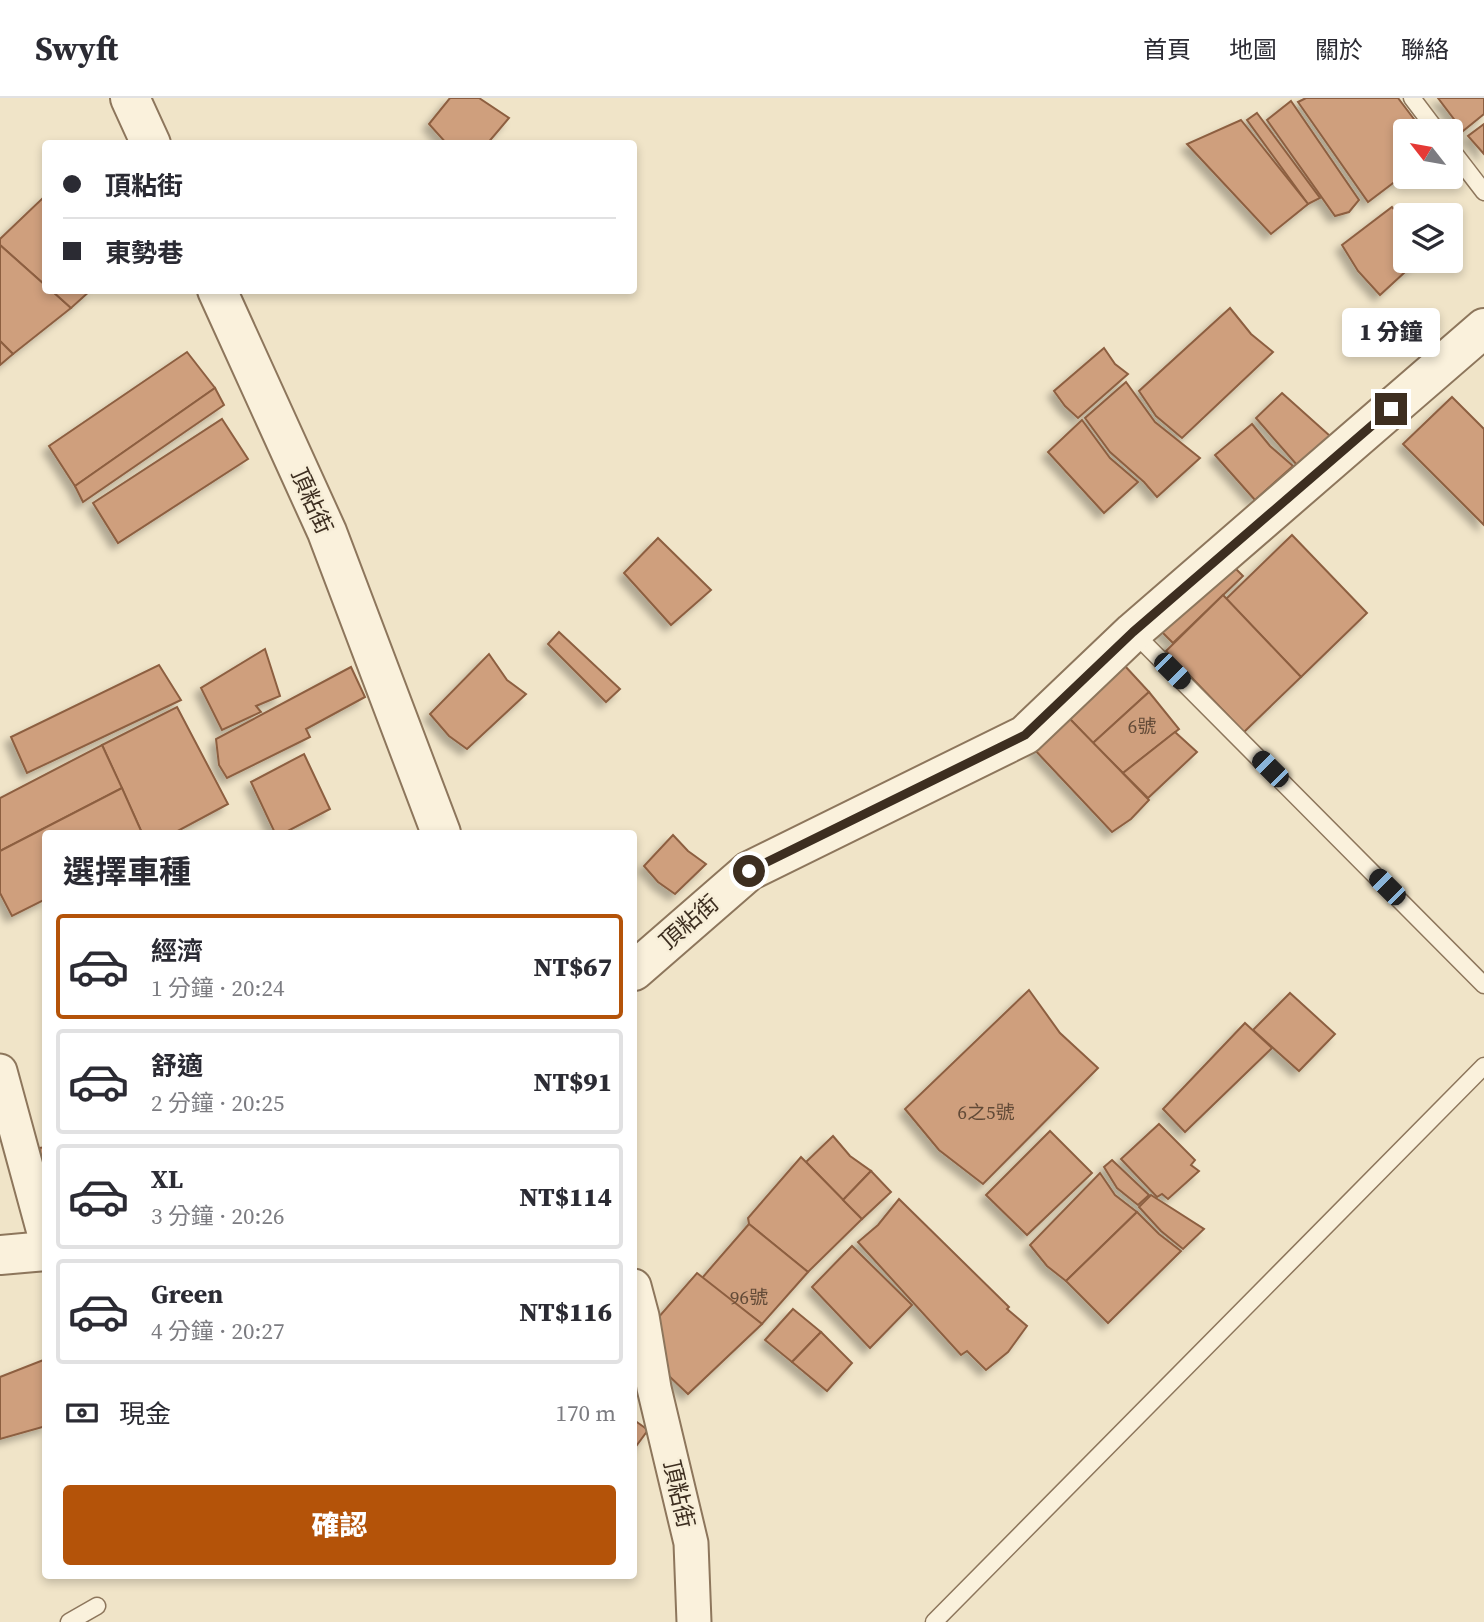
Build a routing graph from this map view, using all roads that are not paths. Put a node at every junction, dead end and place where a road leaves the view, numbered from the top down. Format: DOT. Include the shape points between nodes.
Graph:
graph roads {
  1 [pos="130,98"];
  2 [pos="1412,98"];
  3 [pos="1428,119"];
  4 [pos="148,140"];
  5 [pos="1463,165"];
  6 [pos="1484,192"];
  7 [pos="219,294"];
  8 [pos="1484,328"];
  9 [pos="1133,632"];
  10 [pos="440,830"];
  11 [pos="637,968"];
  12 [pos="1484,985"];
  13 [pos="1484,1066"];
  14 [pos="0,1071"];
  15 [pos="42,1225"];
  16 [pos="42,1251"];
  17 [pos="0,1255"];
  18 [pos="637,1297"];
  19 [pos="97,1606"];
  20 [pos="69,1622"];
  21 [pos="694,1622"];
  22 [pos="934,1622"];
  1 -- 4 [label="street"];
  2 -- 3 [label="lane"];
  5 -- 6 [label="lane"];
  7 -- 10 [label="street, 頂粘街" via="327,532"];
  8 -- 9 [label="street, 頂粘街"];
  9 -- 11 [label="street, 頂粘街" via="1025,735 749,871"];
  9 -- 12 [label="lane"];
  13 -- 22 [label="lane"];
  14 -- 15 [label="street"];
  16 -- 17 [label="street"];
  18 -- 21 [label="street, 頂粘街" via="691,1543"];
  19 -- 20 [label="lane"];
}
